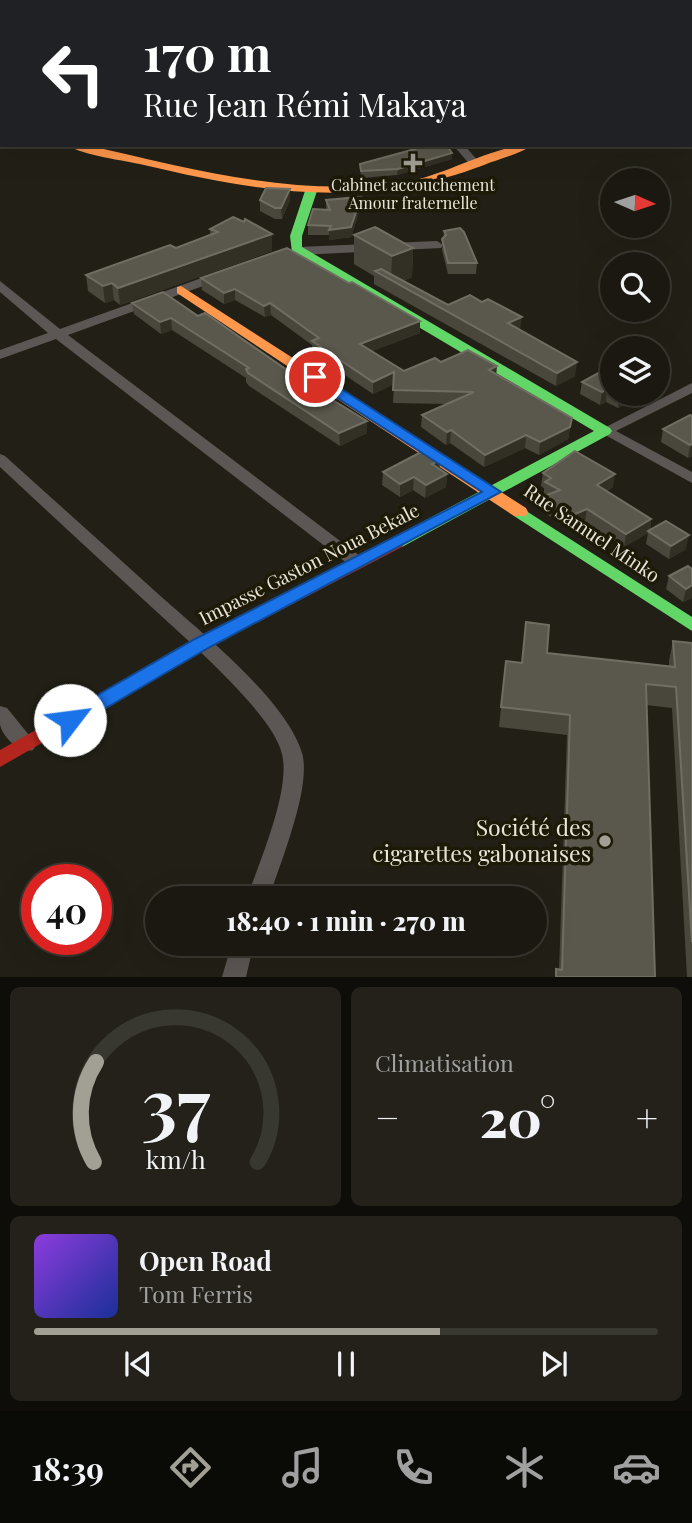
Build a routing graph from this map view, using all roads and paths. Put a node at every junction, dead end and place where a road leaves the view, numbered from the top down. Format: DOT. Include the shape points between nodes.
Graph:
graph roads {
  1 [pos="81,147"];
  2 [pos="460,147"];
  3 [pos="523,147"];
  4 [pos="476,164"];
  5 [pos="311,191"];
  6 [pos="437,245"];
  7 [pos="293,251"];
  8 [pos="233,271"];
  9 [pos="0,285"];
  10 [pos="181,290"];
  11 [pos="57,334"];
  12 [pos="0,355"];
  13 [pos="692,387"];
  14 [pos="605,431"];
  15 [pos="0,459"];
  16 [pos="692,478"];
  17 [pos="499,496"];
  18 [pos="358,563"];
  19 [pos="692,625"];
  20 [pos="202,644"];
  21 [pos="0,713"];
  22 [pos="26,745"];
  23 [pos="0,759"];
  24 [pos="262,886"];
  25 [pos="240,956"];
  26 [pos="234,977"];
  1 -- 5 [label="street" via="261,185"];
  2 -- 4 [label="street"];
  3 -- 4 [label="street"];
  4 -- 5 [label="street" via="402,186"];
  5 -- 7 [label="street"];
  6 -- 7 [label="street"];
  7 -- 14 [label="street"];
  8 -- 10 [label="street"];
  9 -- 11 [label="street"];
  10 -- 11 [label="street"];
  10 -- 17 [label="street"];
  11 -- 12 [label="street"];
  11 -- 18 [label="street"];
  13 -- 14 [label="street"];
  14 -- 16 [label="street"];
  14 -- 17 [label="street, Rue Samuel Minko"];
  15 -- 20 [label="street"];
  17 -- 18 [label="street, Impasse Gaston Noua Bekale"];
  17 -- 19 [label="street, Rue Samuel Minko"];
  18 -- 20 [label="street, Impasse Gaston Noua Bekale"];
  20 -- 22 [label="street, Impasse Gaston Noua Bekale"];
  20 -- 24 [label="street" via="258,701 293,756 281,832"];
  21 -- 22 [label="street"];
  22 -- 23 [label="street, Impasse Gaston Noua Bekale"];
  25 -- 26 [label="street"];
}
